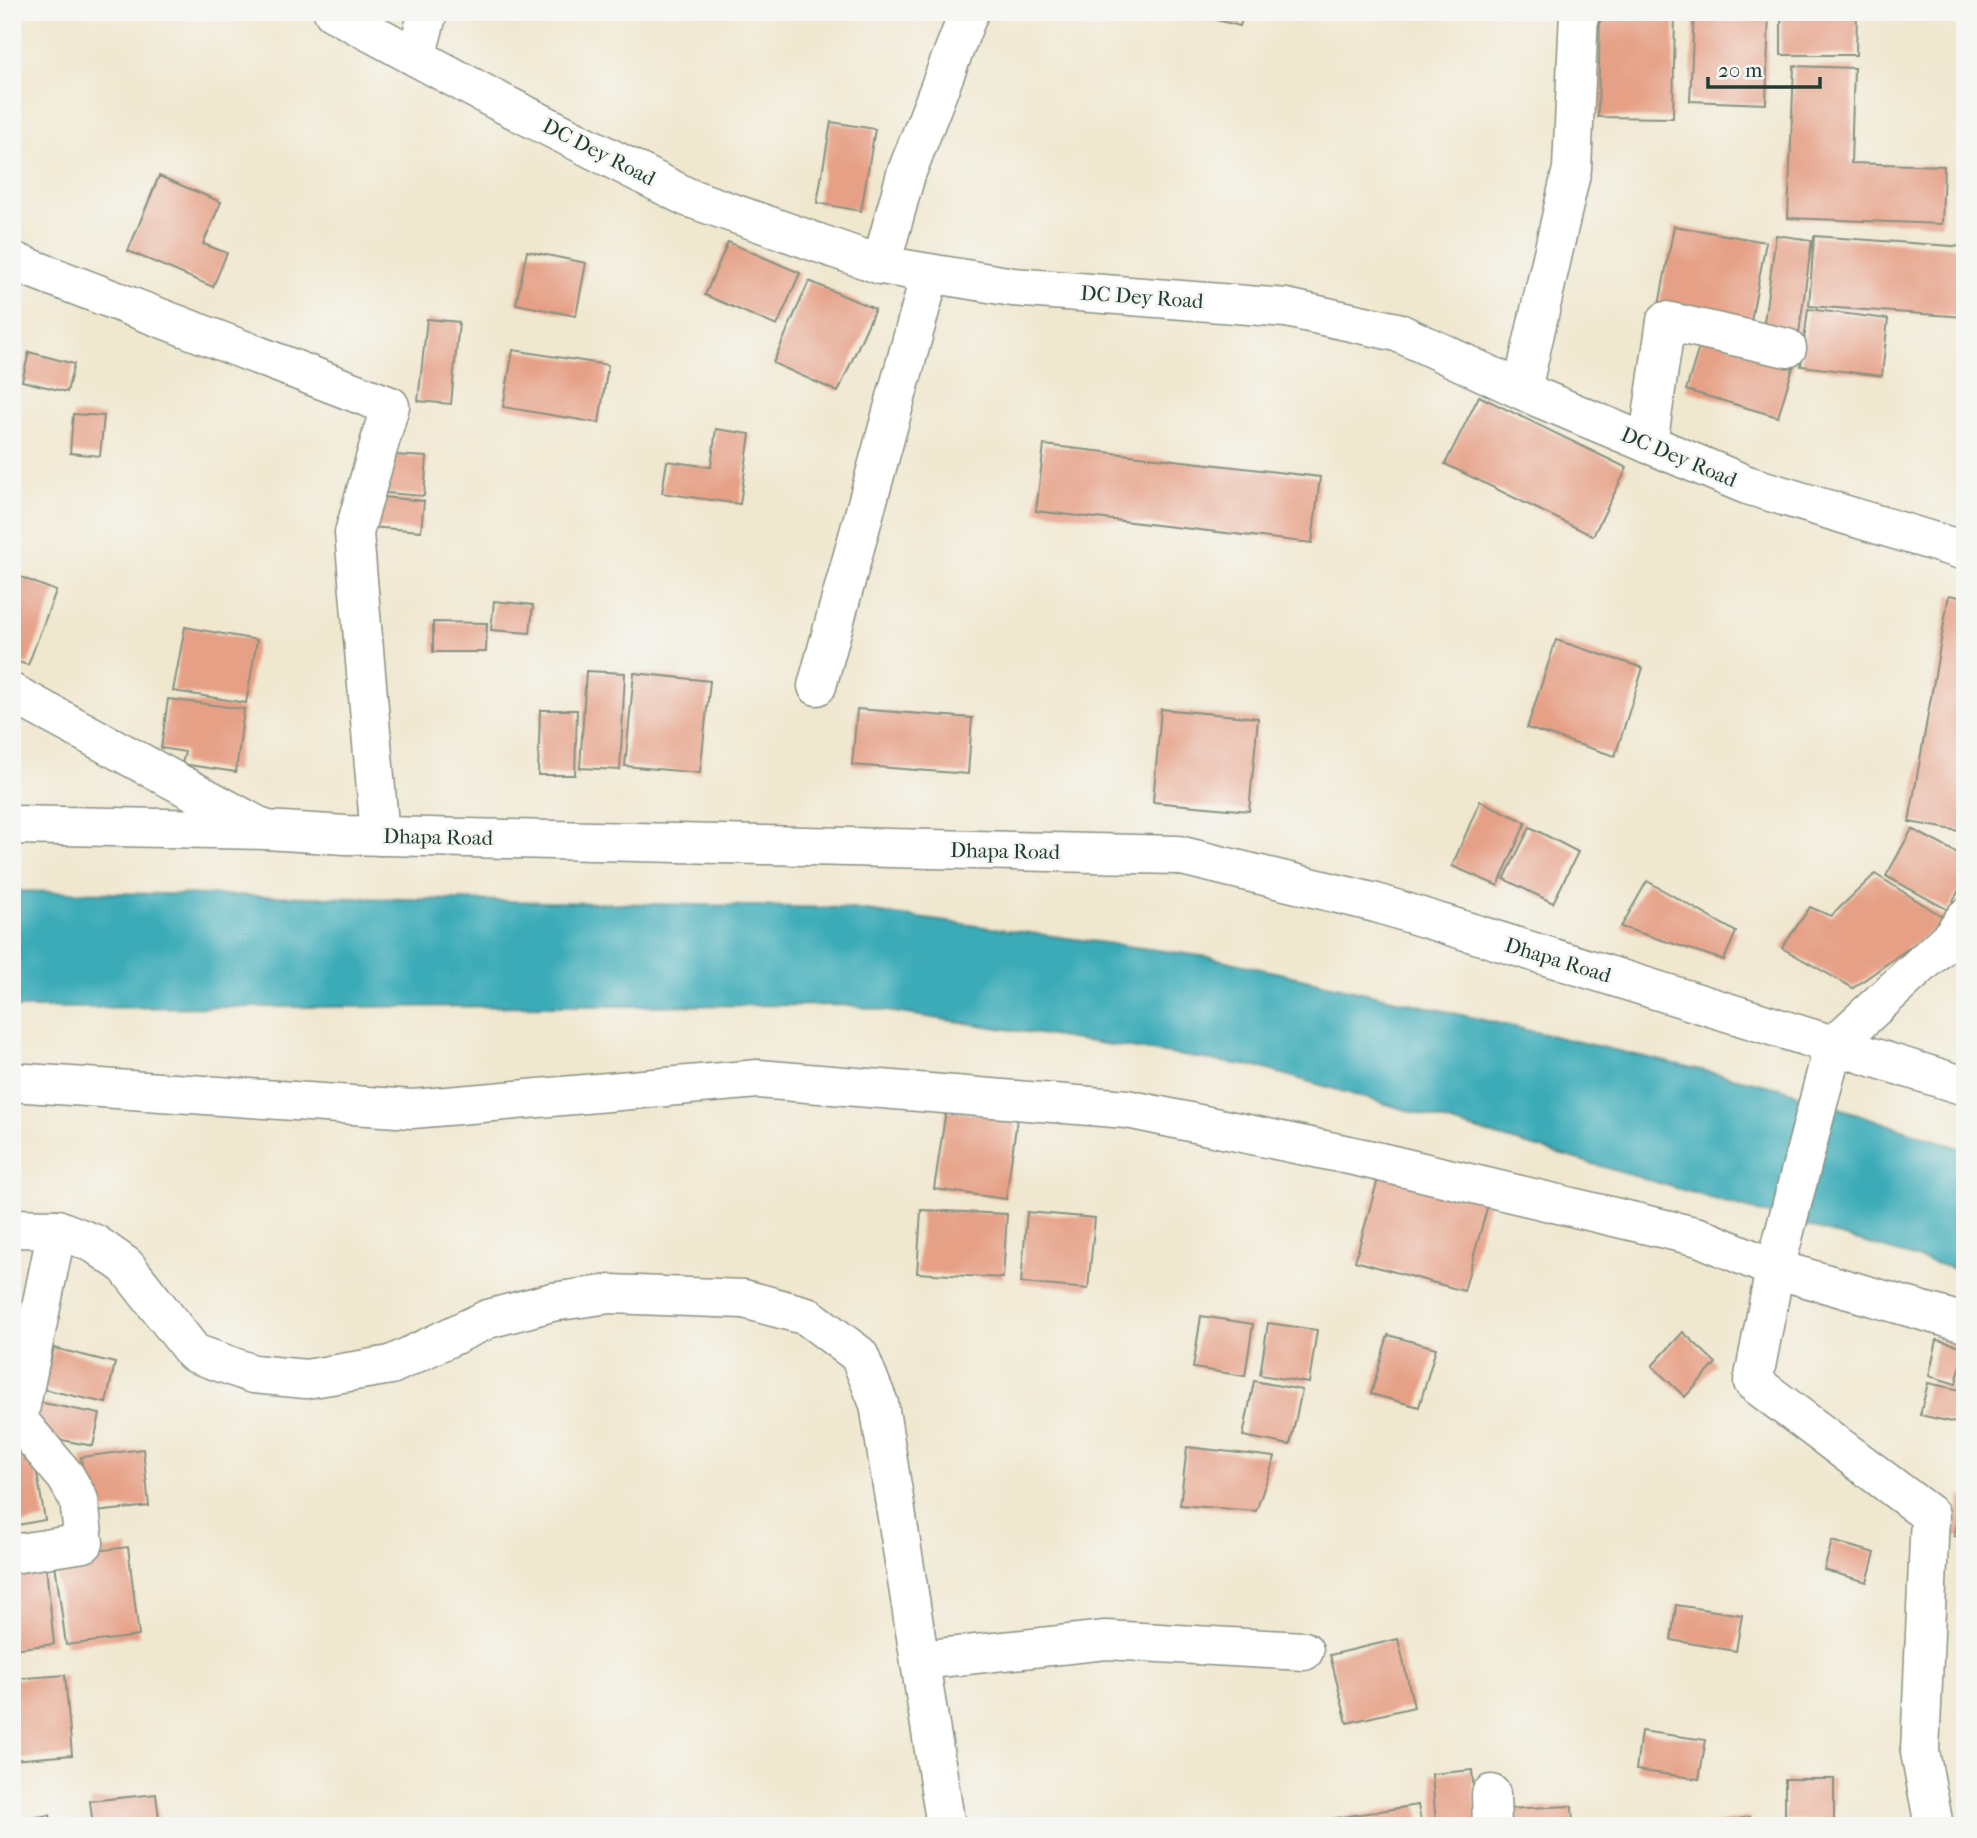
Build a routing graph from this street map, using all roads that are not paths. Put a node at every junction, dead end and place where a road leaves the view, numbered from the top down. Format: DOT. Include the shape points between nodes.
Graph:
graph roads {
  1 [pos="333,12"];
  2 [pos="428,12"];
  3 [pos="969,12"];
  4 [pos="1579,12"];
  5 [pos="416,57"];
  6 [pos="12,261"];
  7 [pos="881,265"];
  8 [pos="930,274"];
  9 [pos="1787,348"];
  10 [pos="1522,390"];
  11 [pos="1648,444"];
  12 [pos="1965,551"];
  13 [pos="817,685"];
  14 [pos="12,693"];
  15 [pos="12,825"];
  16 [pos="266,830"];
  17 [pos="380,836"];
  18 [pos="1965,918"];
  19 [pos="1833,1046"];
  20 [pos="12,1082"];
  21 [pos="1965,1086"];
  22 [pos="12,1228"];
  23 [pos="57,1229"];
  24 [pos="1775,1269"];
  25 [pos="1965,1323"];
  26 [pos="19,1553"];
  27 [pos="1304,1651"];
  28 [pos="920,1660"];
  29 [pos="946,1826"];
  30 [pos="1934,1826"];
  1 -- 5 [label="street, DC Dey Road"];
  2 -- 5 [label="street"];
  3 -- 7 [label="street" via="906,174"];
  4 -- 10 [label="street" via="1572,169"];
  5 -- 7 [label="street, DC Dey Road" via="687,197"];
  6 -- 17 [label="street" via="390,405 354,534"];
  7 -- 8 [label="street, DC Dey Road"];
  8 -- 10 [label="street, DC Dey Road" via="1013,286 1286,308 1397,332"];
  8 -- 13 [label="street"];
  9 -- 11 [label="street" via="1666,321"];
  10 -- 11 [label="street, DC Dey Road"];
  11 -- 12 [label="street, DC Dey Road" via="1747,485"];
  14 -- 16 [label="street"];
  15 -- 16 [label="street, Dhapa Road"];
  16 -- 17 [label="street, Dhapa Road"];
  17 -- 19 [label="street, Dhapa Road" via="1178,855 1376,903"];
  18 -- 19 [label="street" via="1952,936"];
  19 -- 21 [label="street, Dhapa Road"];
  19 -- 24 [label="street"];
  20 -- 24 [label="street" via="412,1109 758,1079 1127,1109 1363,1158 1699,1237"];
  22 -- 23 [label="street"];
  23 -- 26 [label="street" via="18,1420 66,1477 79,1500 84,1543"];
  23 -- 28 [label="street" via="95,1244 126,1266 194,1353 253,1374 306,1379 391,1365 488,1320 552,1301 610,1294 744,1299 807,1316 859,1354 879,1404"];
  24 -- 25 [label="street"];
  24 -- 30 [label="street" via="1753,1382 1930,1515 1920,1752"];
  27 -- 28 [label="street" via="1106,1640"];
  28 -- 29 [label="street"];
}
